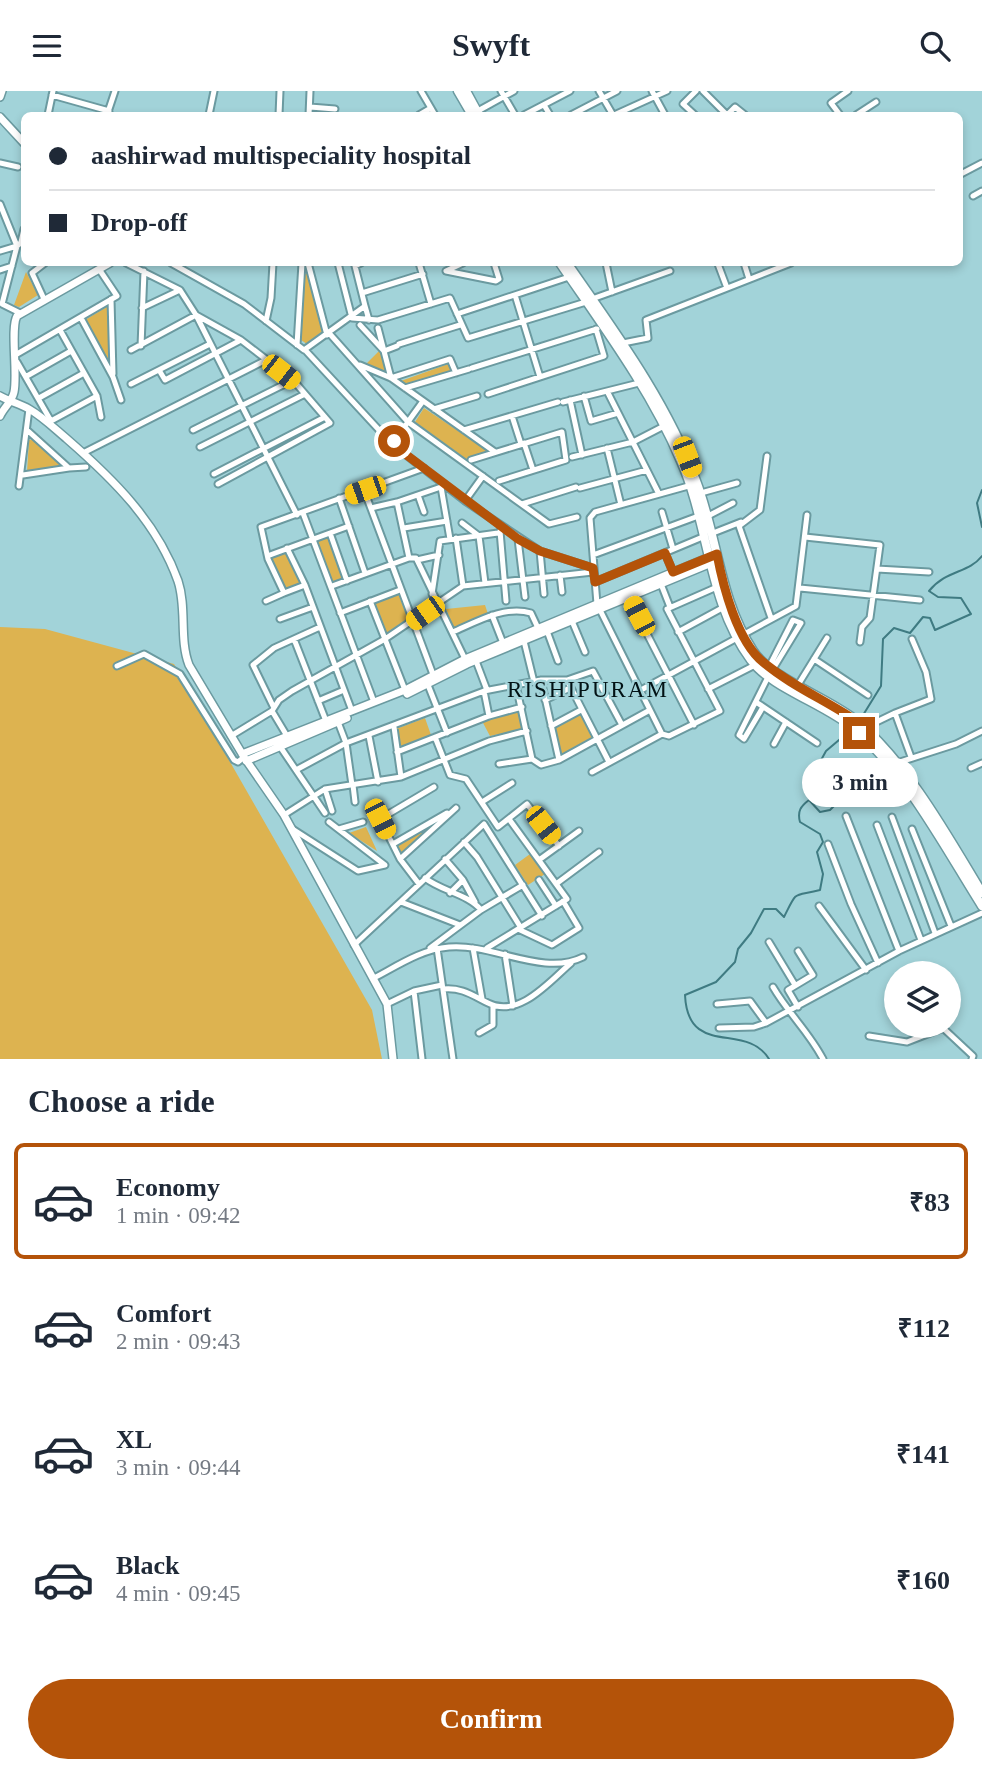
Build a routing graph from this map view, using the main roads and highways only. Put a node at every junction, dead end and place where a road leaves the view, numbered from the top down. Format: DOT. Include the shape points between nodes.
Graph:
graph roads {
  1 [pos="458,91"];
  2 [pos="466,91"];
  3 [pos="473,112"];
  4 [pos="473,112"];
  5 [pos="562,266"];
  6 [pos="569,266"];
  7 [pos="589,300"];
  8 [pos="694,484"];
  9 [pos="704,516"];
  10 [pos="714,558"];
  11 [pos="741,635"];
  12 [pos="770,670"];
  13 [pos="846,718"];
  14 [pos="860,729"];
  15 [pos="982,894"];
  16 [pos="982,906"];
  1 -- 3 [label="main road"];
  2 -- 4 [label="main road"];
  5 -- 7 [label="main road"];
  6 -- 7 [label="main road"];
  7 -- 8 [label="main road" via="600,328 639,383"];
  7 -- 8 [label="main road" via="656,398"];
  8 -- 9 [label="main road"];
  8 -- 9 [label="main road" via="701,493"];
  9 -- 10 [label="main road"];
  10 -- 11 [label="main road"];
  10 -- 11 [label="main road" via="724,607"];
  11 -- 12 [label="main road"];
  11 -- 12 [label="main road" via="755,665"];
  12 -- 13 [label="main road"];
  12 -- 13 [label="main road"];
  13 -- 14 [label="main road"];
  14 -- 15 [label="main road" via="931,811"];
  14 -- 16 [label="main road" via="907,790"];
}
